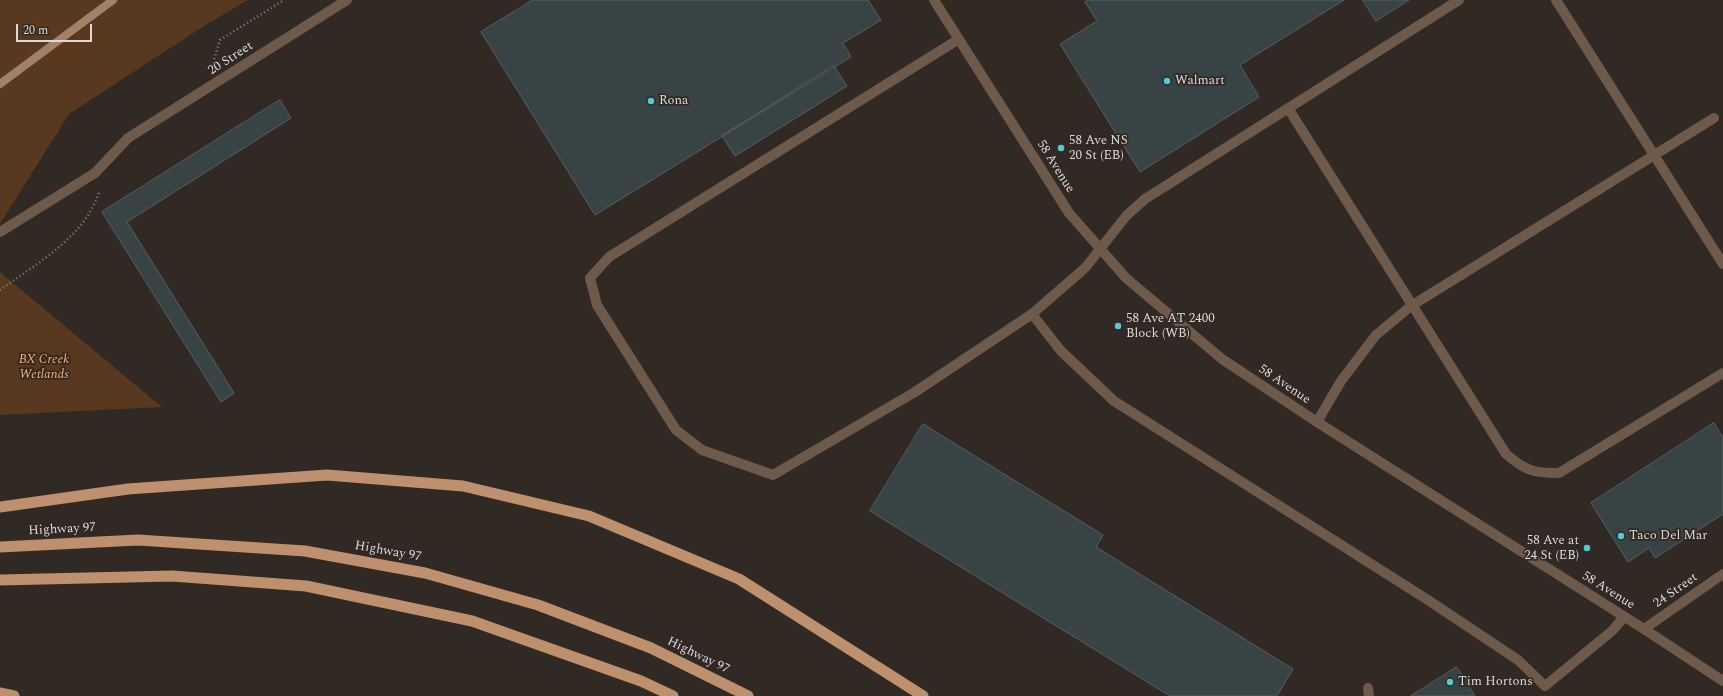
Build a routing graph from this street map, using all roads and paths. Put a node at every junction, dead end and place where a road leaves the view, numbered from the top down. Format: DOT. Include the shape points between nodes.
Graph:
graph roads {
  1 [pos="284,0"];
  2 [pos="347,0"];
  3 [pos="934,0"];
  4 [pos="1459,0"];
  5 [pos="1556,0"];
  6 [pos="959,39"];
  7 [pos="205,90"];
  8 [pos="1288,108"];
  9 [pos="1714,118"];
  10 [pos="1654,156"];
  11 [pos="100,189"];
  12 [pos="0,232"];
  13 [pos="1100,250"];
  14 [pos="1723,264"];
  15 [pos="0,290"];
  16 [pos="1412,306"];
  17 [pos="1032,314"];
  18 [pos="1723,373"];
  19 [pos="1317,422"];
  20 [pos="0,507"];
  21 [pos="0,547"];
  22 [pos="1723,574"];
  23 [pos="0,580"];
  24 [pos="1624,617"];
  25 [pos="1644,629"];
  26 [pos="1723,681"];
  27 [pos="0,693"];
  28 [pos="14,696"];
  29 [pos="672,696"];
  30 [pos="748,696"];
  31 [pos="923,696"];
  1 -- 7 [label="path" via="220,40"];
  2 -- 7 [label="street, 20 Street"];
  3 -- 6 [label="street, 58 Avenue"];
  4 -- 8 [label="street"];
  5 -- 10 [label="street"];
  6 -- 13 [label="street, 58 Avenue" via="1069,213"];
  6 -- 17 [label="street" via="609,257 590,278 597,305 676,430 702,450 773,474 915,392"];
  7 -- 12 [label="street, 20 Street" via="128,138 95,173"];
  8 -- 13 [label="street" via="1145,200 1128,214"];
  8 -- 16 [label="street"];
  9 -- 10 [label="street"];
  10 -- 14 [label="street"];
  10 -- 16 [label="street"];
  11 -- 15 [label="path" via="96,202 78,228 53,252"];
  13 -- 17 [label="street" via="1069,284"];
  13 -- 19 [label="street, 58 Avenue" via="1126,278 1222,359"];
  16 -- 18 [label="street" via="1506,454 1522,467 1540,473 1559,473"];
  16 -- 19 [label="street" via="1376,335 1341,382"];
  17 -- 24 [label="street" via="1061,350 1114,401 1435,605 1518,660 1545,686 1612,631"];
  19 -- 24 [label="street, 58 Avenue"];
  20 -- 31 [label="highway" via="128,489 327,475 463,486 589,516 739,579"];
  21 -- 30 [label="highway, Highway 97" via="138,540 305,551 425,573 538,605 651,648"];
  22 -- 25 [label="street, 24 Street"];
  23 -- 29 [label="highway" via="172,576 306,586 472,621 642,681"];
  24 -- 25 [label="street, 58 Avenue"];
  25 -- 26 [label="street, 58 Avenue"];
  27 -- 28 [label="highway"];
}
